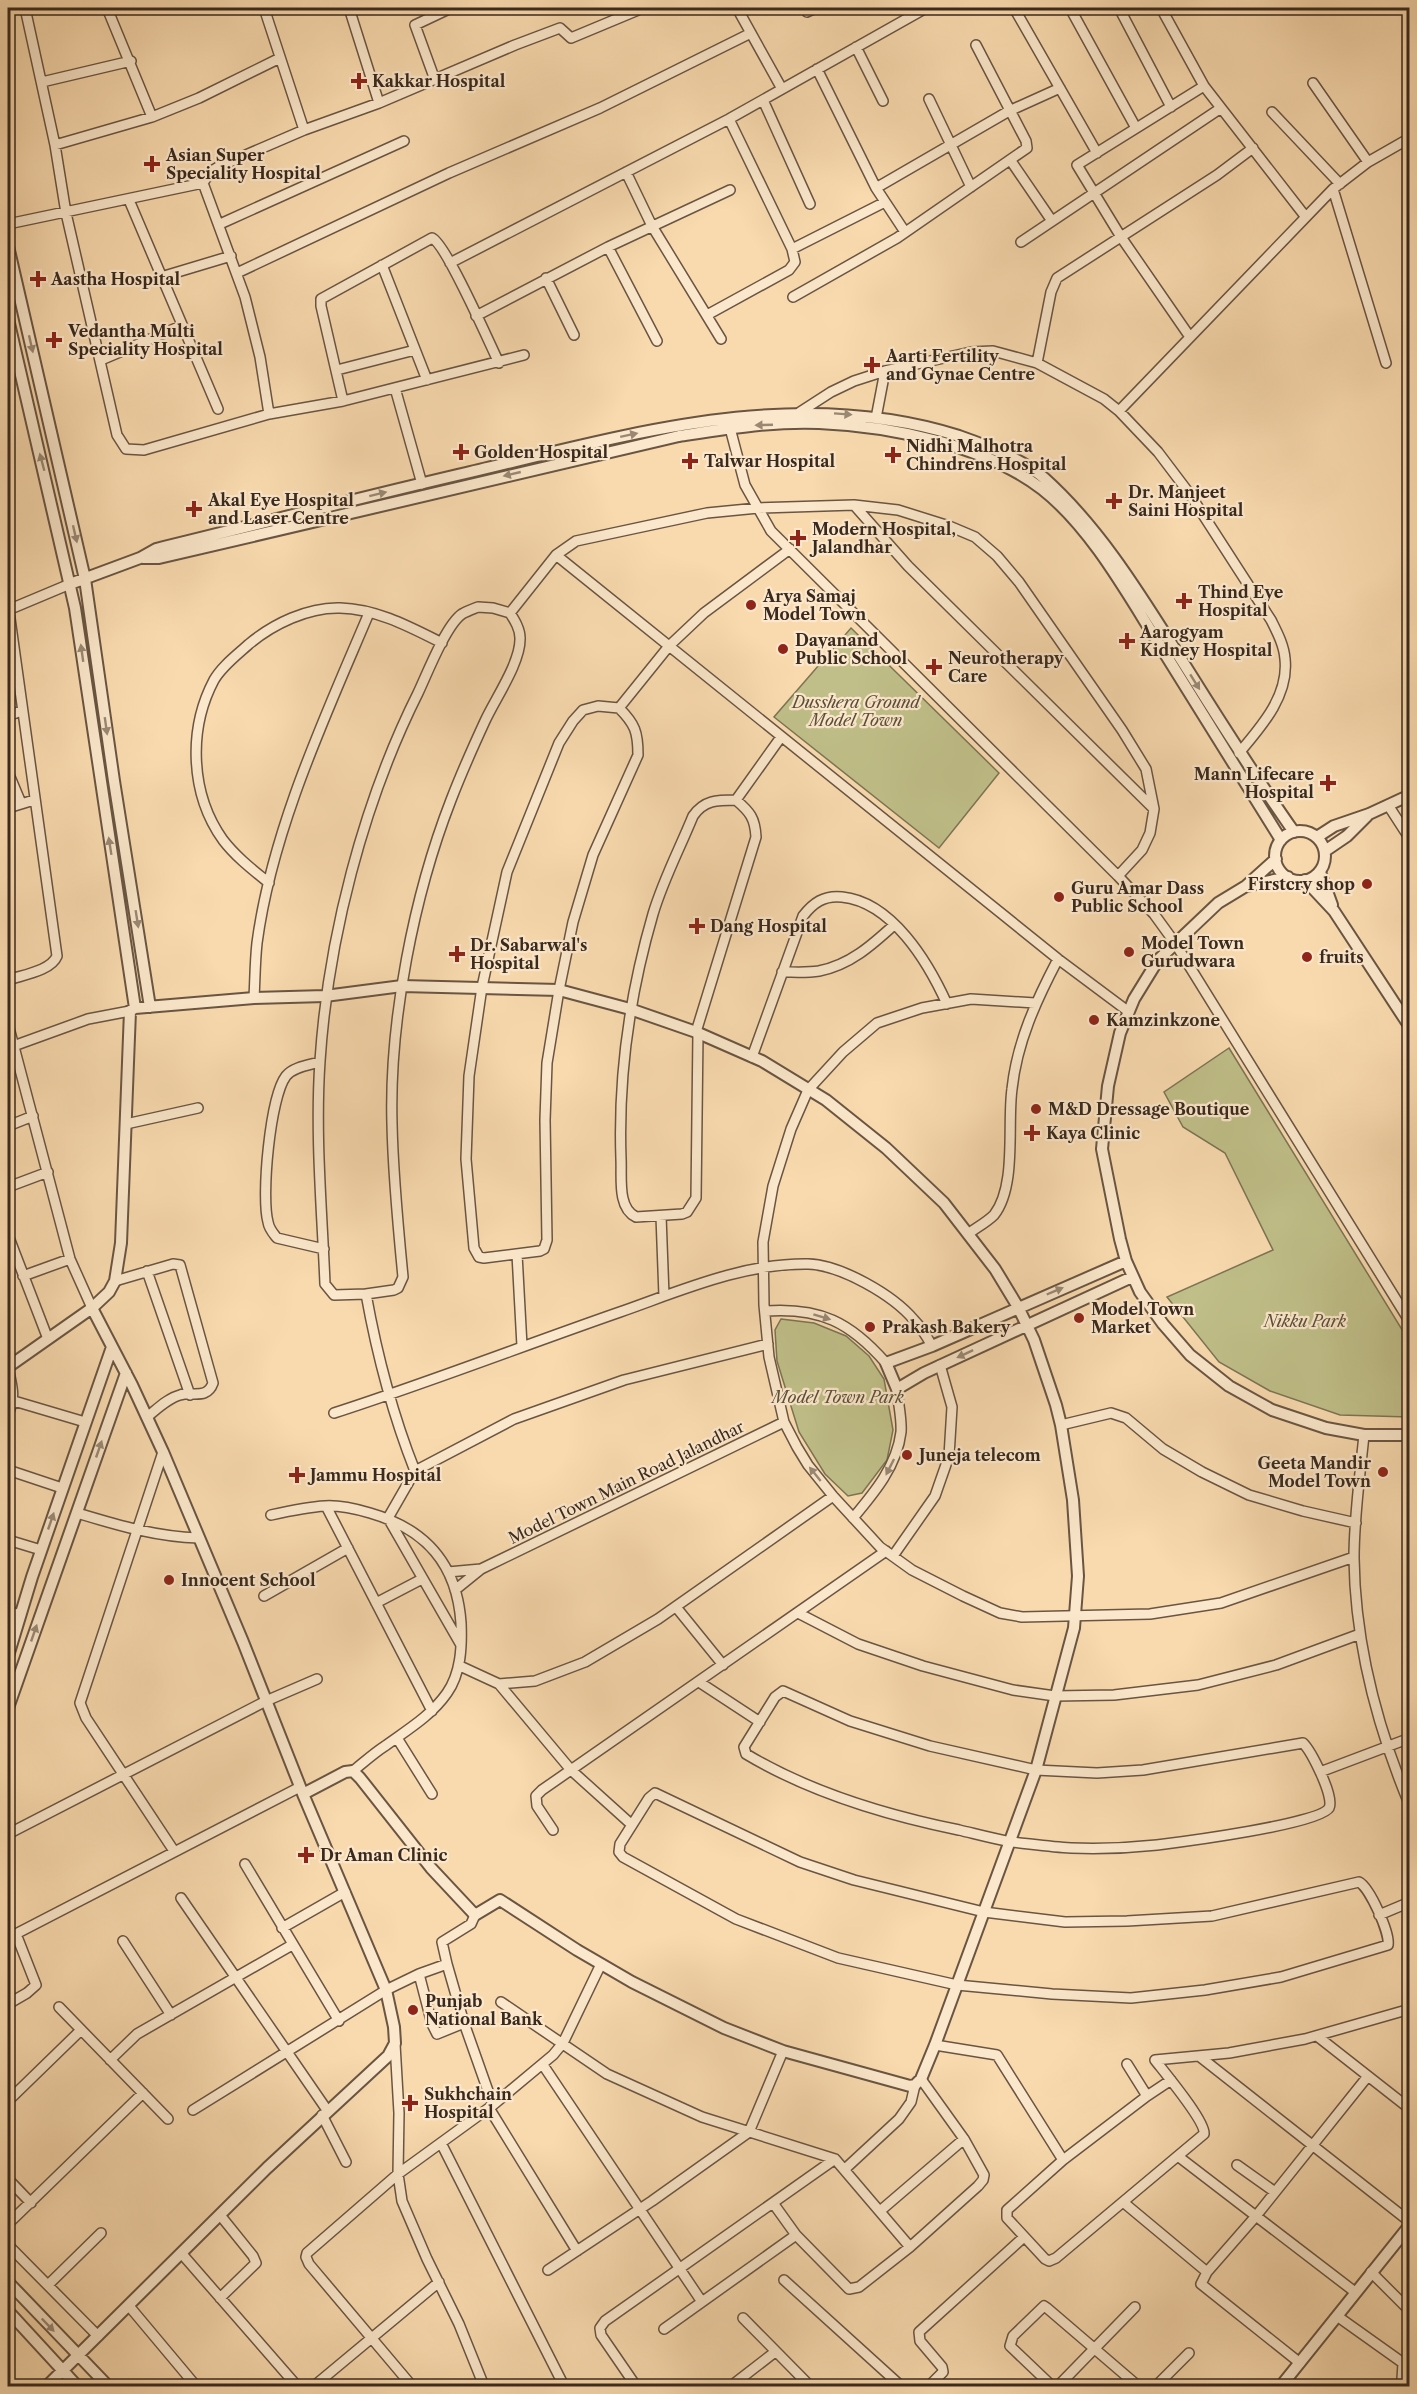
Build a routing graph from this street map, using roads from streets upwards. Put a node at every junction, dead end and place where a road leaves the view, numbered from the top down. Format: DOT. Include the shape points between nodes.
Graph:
graph roads {
  1 [pos="25,8"];
  2 [pos="107,8"];
  3 [pos="264,8"];
  4 [pos="349,8"];
  5 [pos="451,8"];
  6 [pos="643,8"];
  7 [pos="737,8"];
  8 [pos="926,8"];
  9 [pos="1014,8"];
  10 [pos="1070,8"];
  11 [pos="1119,8"];
  12 [pos="1161,8"];
  13 [pos="752,33"];
  14 [pos="976,45"];
  15 [pos="856,47"];
  16 [pos="280,58"];
  17 [pos="131,62"];
  18 [pos="817,69"];
  19 [pos="435,80"];
  20 [pos="42,82"];
  21 [pos="1313,83"];
  22 [pos="1204,86"];
  23 [pos="1060,88"];
  24 [pos="782,89"];
  25 [pos="929,99"];
  26 [pos="763,100"];
  27 [pos="883,101"];
  28 [pos="379,103"];
  29 [pos="1171,106"];
  30 [pos="1221,108"];
  31 [pos="1009,111"];
  32 [pos="1272,112"];
  33 [pos="152,117"];
  34 [pos="729,119"];
  35 [pos="1136,128"];
  36 [pos="304,130"];
  37 [pos="1410,138"];
  38 [pos="404,141"];
  39 [pos="55,145"];
  40 [pos="950,146"];
  41 [pos="1253,148"];
  42 [pos="1097,153"];
  43 [pos="1011,160"];
  44 [pos="1368,162"];
  45 [pos="626,172"];
  46 [pos="203,183"];
  47 [pos="971,187"];
  48 [pos="1336,187"];
  49 [pos="876,188"];
  50 [pos="730,190"];
  51 [pos="1093,193"];
  52 [pos="129,200"];
  53 [pos="885,202"];
  54 [pos="810,204"];
  55 [pos="66,213"];
  56 [pos="1305,216"];
  57 [pos="1052,221"];
  58 [pos="8,224"];
  59 [pos="219,224"];
  60 [pos="652,226"];
  61 [pos="905,232"];
  62 [pos="1121,237"];
  63 [pos="1021,242"];
  64 [pos="8,246"];
  65 [pos="608,247"];
  66 [pos="792,249"];
  67 [pos="231,256"];
  68 [pos="450,263"];
  69 [pos="382,265"];
  70 [pos="237,273"];
  71 [pos="161,277"];
  72 [pos="546,278"];
  73 [pos="793,297"];
  74 [pos="707,315"];
  75 [pos="476,316"];
  76 [pos="8,319"];
  77 [pos="181,326"];
  78 [pos="574,335"];
  79 [pos="1190,337"];
  80 [pos="721,339"];
  81 [pos="657,341"];
  82 [pos="415,350"];
  83 [pos="524,355"];
  84 [pos="101,360"];
  85 [pos="499,363"];
  86 [pos="1037,363"];
  87 [pos="1386,363"];
  88 [pos="337,370"];
  89 [pos="885,371"];
  90 [pos="427,380"];
  91 [pos="395,388"];
  92 [pos="344,401"];
  93 [pos="218,409"];
  94 [pos="1119,411"];
  95 [pos="800,412"];
  96 [pos="269,414"];
  97 [pos="876,418"];
  98 [pos="730,428"];
  99 [pos="422,483"];
  100 [pos="854,505"];
  101 [pos="758,508"];
  102 [pos="790,549"];
  103 [pos="556,555"];
  104 [pos="140,558"];
  105 [pos="85,579"];
  106 [pos="70,584"];
  107 [pos="8,608"];
  108 [pos="369,613"];
  109 [pos="510,613"];
  110 [pos="442,643"];
  111 [pos="669,646"];
  112 [pos="619,708"];
  113 [pos="21,711"];
  114 [pos="8,716"];
  115 [pos="781,737"];
  116 [pos="1239,753"];
  117 [pos="8,772"];
  118 [pos="1410,795"];
  119 [pos="34,800"];
  120 [pos="736,800"];
  121 [pos="21,803"];
  122 [pos="1388,805"];
  123 [pos="8,808"];
  124 [pos="1154,808"];
  125 [pos="1369,814"];
  126 [pos="1294,832"];
  127 [pos="1317,837"];
  128 [pos="1410,839"];
  129 [pos="1281,840"];
  130 [pos="1325,851"];
  131 [pos="1276,859"];
  132 [pos="1320,872"];
  133 [pos="1118,876"];
  134 [pos="1288,877"];
  135 [pos="1305,880"];
  136 [pos="269,884"];
  137 [pos="1246,886"];
  138 [pos="1334,911"];
  139 [pos="894,925"];
  140 [pos="1175,943"];
  141 [pos="1058,959"];
  142 [pos="782,972"];
  143 [pos="8,980"];
  144 [pos="402,986"];
  145 [pos="482,987"];
  146 [pos="559,990"];
  147 [pos="325,996"];
  148 [pos="254,998"];
  149 [pos="1035,1003"];
  150 [pos="947,1004"];
  151 [pos="150,1007"];
  152 [pos="133,1009"];
  153 [pos="630,1009"];
  154 [pos="1129,1012"];
  155 [pos="8,1024"];
  156 [pos="1410,1027"];
  157 [pos="697,1033"];
  158 [pos="11,1047"];
  159 [pos="752,1057"];
  160 [pos="320,1062"];
  161 [pos="808,1090"];
  162 [pos="198,1108"];
  163 [pos="33,1116"];
  164 [pos="126,1124"];
  165 [pos="8,1126"];
  166 [pos="48,1172"];
  167 [pos="8,1187"];
  168 [pos="661,1216"];
  169 [pos="8,1234"];
  170 [pos="968,1234"];
  171 [pos="324,1249"];
  172 [pos="517,1254"];
  173 [pos="70,1259"];
  174 [pos="1126,1261"];
  175 [pos="764,1267"];
  176 [pos="147,1271"];
  177 [pos="24,1276"];
  178 [pos="1132,1277"];
  179 [pos="115,1281"];
  180 [pos="366,1294"];
  181 [pos="664,1296"];
  182 [pos="1018,1307"];
  183 [pos="92,1308"];
  184 [pos="765,1311"];
  185 [pos="1410,1322"];
  186 [pos="1027,1325"];
  187 [pos="48,1339"];
  188 [pos="768,1344"];
  189 [pos="522,1346"];
  190 [pos="932,1346"];
  191 [pos="112,1347"];
  192 [pos="885,1362"];
  193 [pos="940,1365"];
  194 [pos="8,1367"];
  195 [pos="126,1373"];
  196 [pos="897,1389"];
  197 [pos="190,1395"];
  198 [pos="389,1395"];
  199 [pos="14,1401"];
  200 [pos="334,1413"];
  201 [pos="8,1415"];
  202 [pos="147,1417"];
  203 [pos="85,1422"];
  204 [pos="784,1422"];
  205 [pos="1061,1425"];
  206 [pos="1364,1435"];
  207 [pos="1410,1435"];
  208 [pos="163,1452"];
  209 [pos="8,1470"];
  210 [pos="415,1471"];
  211 [pos="62,1488"];
  212 [pos="833,1496"];
  213 [pos="326,1506"];
  214 [pos="77,1513"];
  215 [pos="272,1515"];
  216 [pos="388,1518"];
  217 [pos="853,1518"];
  218 [pos="1356,1522"];
  219 [pos="136,1531"];
  220 [pos="199,1538"];
  221 [pos="8,1540"];
  222 [pos="348,1548"];
  223 [pos="41,1550"];
  224 [pos="890,1553"];
  225 [pos="1354,1557"];
  226 [pos="481,1569"];
  227 [pos="448,1572"];
  228 [pos="422,1579"];
  229 [pos="455,1590"];
  230 [pos="264,1596"];
  231 [pos="376,1603"];
  232 [pos="676,1607"];
  233 [pos="8,1611"];
  234 [pos="798,1613"];
  235 [pos="20,1614"];
  236 [pos="1075,1616"];
  237 [pos="1360,1634"];
  238 [pos="460,1645"];
  239 [pos="8,1656"];
  240 [pos="723,1665"];
  241 [pos="460,1666"];
  242 [pos="317,1679"];
  243 [pos="699,1682"];
  244 [pos="12,1683"];
  245 [pos="499,1684"];
  246 [pos="1055,1696"];
  247 [pos="266,1701"];
  248 [pos="8,1708"];
  249 [pos="432,1711"];
  250 [pos="760,1722"];
  251 [pos="397,1738"];
  252 [pos="1410,1738"];
  253 [pos="1388,1746"];
  254 [pos="571,1770"];
  255 [pos="1036,1770"];
  256 [pos="353,1771"];
  257 [pos="1320,1772"];
  258 [pos="124,1775"];
  259 [pos="302,1791"];
  260 [pos="432,1794"];
  261 [pos="1410,1806"];
  262 [pos="632,1825"];
  263 [pos="553,1830"];
  264 [pos="8,1834"];
  265 [pos="1011,1841"];
  266 [pos="174,1851"];
  267 [pos="245,1864"];
  268 [pos="345,1892"];
  269 [pos="181,1898"];
  270 [pos="1410,1902"];
  271 [pos="984,1912"];
  272 [pos="475,1915"];
  273 [pos="1379,1915"];
  274 [pos="282,1928"];
  275 [pos="12,1936"];
  276 [pos="123,1941"];
  277 [pos="292,1945"];
  278 [pos="447,1964"];
  279 [pos="601,1964"];
  280 [pos="418,1974"];
  281 [pos="235,1978"];
  282 [pos="957,1985"];
  283 [pos="386,1990"];
  284 [pos="501,2002"];
  285 [pos="8,2004"];
  286 [pos="59,2007"];
  287 [pos="1410,2009"];
  288 [pos="171,2015"];
  289 [pos="339,2021"];
  290 [pos="464,2023"];
  291 [pos="81,2030"];
  292 [pos="1317,2036"];
  293 [pos="394,2043"];
  294 [pos="563,2043"];
  295 [pos="935,2045"];
  296 [pos="783,2051"];
  297 [pos="287,2053"];
  298 [pos="1199,2056"];
  299 [pos="110,2060"];
  300 [pos="1127,2064"];
  301 [pos="543,2065"];
  302 [pos="1368,2076"];
  303 [pos="1171,2080"];
  304 [pos="918,2082"];
  305 [pos="142,2093"];
  306 [pos="1147,2096"];
  307 [pos="8,2101"];
  308 [pos="491,2106"];
  309 [pos="1410,2109"];
  310 [pos="193,2110"];
  311 [pos="325,2113"];
  312 [pos="168,2119"];
  313 [pos="749,2132"];
  314 [pos="964,2139"];
  315 [pos="441,2143"];
  316 [pos="1312,2145"];
  317 [pos="1179,2157"];
  318 [pos="835,2159"];
  319 [pos="1063,2160"];
  320 [pos="346,2162"];
  321 [pos="1237,2165"];
  322 [pos="845,2169"];
  323 [pos="398,2174"];
  324 [pos="8,2179"];
  325 [pos="1275,2192"];
  326 [pos="1123,2202"];
  327 [pos="31,2203"];
  328 [pos="773,2203"];
  329 [pos="638,2210"];
  330 [pos="880,2211"];
  331 [pos="220,2215"];
  332 [pos="1256,2216"];
  333 [pos="1410,2223"];
  334 [pos="8,2224"];
  335 [pos="100,2233"];
  336 [pos="796,2235"];
  337 [pos="1024,2237"];
  338 [pos="8,2246"];
  339 [pos="910,2247"];
  340 [pos="577,2251"];
  341 [pos="182,2254"];
  342 [pos="679,2269"];
  343 [pos="548,2270"];
  344 [pos="1207,2272"];
  345 [pos="1371,2272"];
  346 [pos="784,2280"];
  347 [pos="8,2282"];
  348 [pos="439,2282"];
  349 [pos="48,2285"];
  350 [pos="1356,2292"];
  351 [pos="220,2298"];
  352 [pos="702,2302"];
  353 [pos="129,2306"];
  354 [pos="1135,2307"];
  355 [pos="8,2311"];
  356 [pos="1410,2311"];
  357 [pos="1337,2316"];
  358 [pos="743,2318"];
  359 [pos="664,2329"];
  360 [pos="98,2336"];
  361 [pos="371,2339"];
  362 [pos="1095,2348"];
  363 [pos="776,2352"];
  364 [pos="1189,2353"];
  365 [pos="79,2356"];
  366 [pos="1300,2362"];
  367 [pos="62,2372"];
  368 [pos="47,2386"];
  369 [pos="77,2386"];
  370 [pos="108,2386"];
  371 [pos="196,2386"];
  372 [pos="297,2386"];
  373 [pos="314,2386"];
  374 [pos="412,2386"];
  375 [pos="484,2386"];
  376 [pos="564,2386"];
  377 [pos="636,2386"];
  378 [pos="731,2386"];
  379 [pos="810,2386"];
  380 [pos="901,2386"];
  381 [pos="929,2386"];
  382 [pos="1052,2386"];
  383 [pos="1058,2386"];
  384 [pos="1138,2386"];
  385 [pos="1156,2386"];
  386 [pos="1281,2386"];
  387 [pos="1404,2386"];
  1 -- 20 [label="street"];
  2 -- 17 [label="street"];
  3 -- 16 [label="street"];
  4 -- 28 [label="street"];
  5 -- 19 [label="street" via="415,25"];
  6 -- 19 [label="street" via="571,38 560,28"];
  7 -- 13 [label="street"];
  8 -- 15 [label="street"];
  9 -- 23 [label="street"];
  10 -- 35 [label="street"];
  11 -- 29 [label="street"];
  12 -- 22 [label="street"];
  13 -- 24 [label="street"];
  13 -- 70 [label="street" via="600,108"];
  14 -- 31 [label="street"];
  15 -- 18 [label="street"];
  15 -- 27 [label="street"];
  16 -- 33 [label="street"];
  16 -- 36 [label="street"];
  17 -- 20 [label="street"];
  17 -- 33 [label="street"];
  18 -- 24 [label="street"];
  18 -- 49 [label="street"];
  19 -- 28 [label="street"];
  20 -- 39 [label="street"];
  21 -- 44 [label="street"];
  22 -- 29 [label="street"];
  22 -- 30 [label="street"];
  23 -- 31 [label="street"];
  23 -- 42 [label="street"];
  24 -- 26 [label="street"];
  25 -- 40 [label="street"];
  26 -- 34 [label="street"];
  26 -- 54 [label="street"];
  28 -- 36 [label="street"];
  29 -- 35 [label="street"];
  30 -- 41 [label="street"];
  30 -- 51 [label="street"];
  31 -- 40 [label="street"];
  31 -- 43 [label="street" via="1027,145 1025,151"];
  32 -- 48 [label="street"];
  33 -- 39 [label="street"];
  34 -- 45 [label="street"];
  34 -- 66 [label="street"];
  35 -- 42 [label="street"];
  36 -- 46 [label="street" via="218,167"];
  37 -- 44 [label="street"];
  38 -- 59 [label="street"];
  39 -- 55 [label="street"];
  40 -- 47 [label="street"];
  40 -- 49 [label="street"];
  41 -- 56 [label="street"];
  41 -- 62 [label="street"];
  42 -- 51 [label="street" via="1077,165"];
  43 -- 47 [label="street"];
  43 -- 57 [label="street"];
  44 -- 48 [label="street"];
  45 -- 60 [label="street"];
  45 -- 68 [label="street"];
  46 -- 52 [label="street"];
  46 -- 59 [label="street"];
  47 -- 61 [label="street"];
  48 -- 56 [label="street"];
  48 -- 87 [label="street"];
  49 -- 53 [label="street"];
  50 -- 60 [label="street"];
  51 -- 57 [label="street"];
  51 -- 62 [label="street"];
  52 -- 55 [label="street"];
  52 -- 71 [label="street"];
  53 -- 61 [label="street"];
  53 -- 66 [label="street"];
  55 -- 58 [label="street"];
  55 -- 84 [label="street"];
  56 -- 79 [label="street"];
  57 -- 63 [label="street"];
  59 -- 67 [label="street"];
  60 -- 65 [label="street"];
  60 -- 74 [label="street"];
  61 -- 73 [label="street"];
  62 -- 79 [label="street"];
  62 -- 86 [label="street" via="1057,278"];
  64 -- 105 [label="street, one-way"];
  65 -- 72 [label="street"];
  65 -- 81 [label="street"];
  66 -- 74 [label="street" via="795,262 789,270"];
  67 -- 70 [label="street"];
  67 -- 71 [label="street"];
  68 -- 69 [label="street" via="432,238"];
  68 -- 75 [label="street"];
  69 -- 82 [label="street"];
  69 -- 88 [label="street" via="321,299"];
  70 -- 96 [label="street" via="260,357"];
  71 -- 77 [label="street"];
  72 -- 75 [label="street"];
  72 -- 78 [label="street"];
  74 -- 80 [label="street"];
  75 -- 85 [label="street"];
  106 -- 76 [label="street, one-way"];
  77 -- 84 [label="street"];
  77 -- 93 [label="street"];
  79 -- 94 [label="street"];
  82 -- 88 [label="street"];
  82 -- 90 [label="street"];
  83 -- 85 [label="street"];
  84 -- 96 [label="street" via="117,435 126,449 144,450"];
  85 -- 90 [label="street"];
  86 -- 89 [label="street" via="993,351 972,352"];
  86 -- 94 [label="street" via="1085,387"];
  88 -- 92 [label="street"];
  89 -- 95 [label="street" via="831,392"];
  89 -- 97 [label="street"];
  90 -- 91 [label="street"];
  91 -- 92 [label="street"];
  91 -- 99 [label="street"];
  92 -- 96 [label="street"];
  94 -- 116 [label="street" via="1158,452 1189,493 1271,620 1281,642 1286,660 1277,701"];
  95 -- 97 [label="street, one-way"];
  99 -- 95 [label="street, one-way" via="673,426"];
  97 -- 116 [label="street, one-way" via="925,425 987,445 1041,475 1082,516 1116,559"];
  98 -- 101 [label="street" via="745,485"];
  98 -- 104 [label="street, one-way" via="668,438 159,558"];
  129 -- 98 [label="street, one-way" via="1115,575 1077,523 1042,489 1011,468 947,442 818,423"];
  104 -- 99 [label="street, one-way" via="156,549"];
  100 -- 101 [label="street"];
  100 -- 124 [label="street" via="908,566"];
  100 -- 124 [label="street" via="898,510 949,526 975,537 998,556 1146,769"];
  101 -- 102 [label="street" via="771,531"];
  101 -- 103 [label="street" via="707,513 576,541"];
  102 -- 111 [label="street" via="704,613"];
  102 -- 133 [label="street"];
  103 -- 109 [label="street"];
  103 -- 111 [label="street"];
  104 -- 105 [label="street"];
  105 -- 106 [label="street"];
  105 -- 151 [label="street, one-way"];
  106 -- 107 [label="street"];
  152 -- 106 [label="street, one-way"];
  107 -- 113 [label="street"];
  108 -- 110 [label="street" via="391,618"];
  108 -- 136 [label="street" via="315,740 288,814"];
  108 -- 136 [label="street" via="338,608 316,611 262,633 215,678 204,704 195,746 198,783 208,813 238,857"];
  109 -- 110 [label="street" via="478,607 461,615"];
  109 -- 144 [label="street" via="520,638 518,654 485,720 426,869"];
  110 -- 147 [label="street" via="380,784 350,878"];
  111 -- 112 [label="street"];
  111 -- 115 [label="street"];
  112 -- 145 [label="street" via="598,706 583,710 559,743 507,872"];
  112 -- 146 [label="street" via="633,722 638,755 593,855 573,922"];
  113 -- 114 [label="street"];
  113 -- 119 [label="street"];
  115 -- 120 [label="street"];
  115 -- 141 [label="street"];
  116 -- 126 [label="street"];
  117 -- 121 [label="street"];
  118 -- 122 [label="street"];
  119 -- 121 [label="street"];
  119 -- 143 [label="street" via="57,956 49,965"];
  120 -- 153 [label="street" via="712,801 699,807 693,816 654,912"];
  120 -- 157 [label="street" via="755,822 756,837"];
  121 -- 123 [label="street"];
  122 -- 125 [label="street"];
  122 -- 128 [label="street"];
  124 -- 133 [label="street" via="1150,833 1142,850"];
  125 -- 127 [label="street" via="1334,826"];
  125 -- 130 [label="street"];
  126 -- 127 [label="street"];
  126 -- 129 [label="street"];
  127 -- 130 [label="street"];
  129 -- 131 [label="street"];
  130 -- 132 [label="street"];
  131 -- 134 [label="street"];
  131 -- 137 [label="street"];
  132 -- 135 [label="street"];
  132 -- 138 [label="street"];
  133 -- 140 [label="street"];
  134 -- 135 [label="street"];
  134 -- 137 [label="street"];
  135 -- 138 [label="street"];
  136 -- 148 [label="street" via="257,944"];
  137 -- 140 [label="street" via="1218,903"];
  138 -- 156 [label="street"];
  139 -- 142 [label="street" via="871,946 841,964 819,971"];
  139 -- 142 [label="street" via="875,907 857,898 822,899 803,916"];
  139 -- 150 [label="street" via="921,955"];
  140 -- 154 [label="street" via="1158,960"];
  140 -- 185 [label="street"];
  141 -- 149 [label="street"];
  141 -- 154 [label="street"];
  142 -- 159 [label="street"];
  144 -- 145 [label="street"];
  144 -- 147 [label="street"];
  144 -- 180 [label="street" via="393,1068 392,1123 403,1277 394,1290"];
  145 -- 146 [label="street"];
  145 -- 172 [label="street" via="469,1076 466,1159 474,1248 484,1258"];
  146 -- 153 [label="street"];
  146 -- 172 [label="street" via="547,1063 547,1240 540,1251"];
  147 -- 148 [label="street"];
  147 -- 160 [label="street"];
  148 -- 151 [label="street"];
  149 -- 150 [label="street" via="971,999"];
  149 -- 170 [label="street" via="1023,1035 1012,1089 1003,1200 993,1216"];
  150 -- 161 [label="street" via="921,1008 878,1023 843,1052"];
  151 -- 152 [label="street"];
  152 -- 158 [label="street" via="88,1019"];
  152 -- 164 [label="street"];
  153 -- 157 [label="street"];
  153 -- 168 [label="street" via="620,1119 621,1188 630,1214"];
  154 -- 174 [label="street" via="1108,1086 1102,1149"];
  155 -- 158 [label="street"];
  157 -- 159 [label="street"];
  157 -- 168 [label="street" via="696,1198 687,1212"];
  158 -- 163 [label="street"];
  159 -- 161 [label="street"];
  160 -- 171 [label="street" via="318,1111"];
  160 -- 171 [label="street" via="295,1069 283,1081 270,1132 267,1222 277,1238"];
  161 -- 170 [label="street" via="886,1148 944,1203"];
  161 -- 175 [label="street" via="773,1186 763,1242"];
  162 -- 164 [label="street"];
  163 -- 165 [label="street"];
  163 -- 166 [label="street"];
  164 -- 179 [label="street" via="121,1243"];
  166 -- 167 [label="street"];
  166 -- 173 [label="street"];
  168 -- 181 [label="street"];
  169 -- 177 [label="street"];
  170 -- 182 [label="street"];
  171 -- 180 [label="street" via="328,1290 334,1296"];
  172 -- 189 [label="street"];
  173 -- 177 [label="street"];
  173 -- 183 [label="street"];
  174 -- 178 [label="street"];
  182 -- 174 [label="street, one-way"];
  175 -- 181 [label="street"];
  175 -- 184 [label="street"];
  175 -- 190 [label="street" via="810,1264 838,1270 900,1306"];
  176 -- 179 [label="street"];
  176 -- 197 [label="street"];
  176 -- 197 [label="street" via="177,1264 182,1268 213,1383 208,1391"];
  177 -- 187 [label="street"];
  178 -- 186 [label="street"];
  178 -- 206 [label="street" via="1190,1355 1229,1386 1272,1410 1326,1428"];
  179 -- 183 [label="street"];
  180 -- 198 [label="street"];
  181 -- 189 [label="street"];
  182 -- 186 [label="street"];
  182 -- 190 [label="street"];
  183 -- 187 [label="street"];
  183 -- 191 [label="street"];
  184 -- 188 [label="street"];
  184 -- 192 [label="street, one-way" via="814,1314 842,1323 869,1343"];
  186 -- 193 [label="street, one-way"];
  186 -- 205 [label="street"];
  187 -- 194 [label="street"];
  188 -- 204 [label="street"];
  188 -- 210 [label="street" via="624,1380 514,1419"];
  189 -- 198 [label="street"];
  190 -- 192 [label="street"];
  191 -- 195 [label="street"];
  191 -- 203 [label="street"];
  192 -- 196 [label="street"];
  193 -- 196 [label="street"];
  193 -- 224 [label="street" via="952,1407 949,1456 935,1496"];
  194 -- 199 [label="street"];
  195 -- 202 [label="street"];
  214 -- 195 [label="street, one-way"];
  196 -- 217 [label="street, one-way" via="901,1430 898,1450 889,1471"];
  197 -- 202 [label="street" via="179,1395"];
  198 -- 200 [label="street"];
  198 -- 210 [label="street"];
  199 -- 201 [label="street"];
  199 -- 203 [label="street"];
  202 -- 208 [label="street"];
  203 -- 211 [label="street"];
  212 -- 204 [label="street, one-way" via="808,1465"];
  204 -- 226 [label="street, Model Town Main Road Jalandhar"];
  205 -- 218 [label="street" via="1111,1413 1126,1418 1163,1449 1249,1495"];
  205 -- 236 [label="street" via="1078,1565"];
  206 -- 207 [label="street"];
  206 -- 218 [label="street"];
  208 -- 219 [label="street"];
  208 -- 220 [label="street"];
  209 -- 211 [label="street"];
  210 -- 216 [label="street"];
  223 -- 211 [label="street, one-way"];
  212 -- 217 [label="street"];
  212 -- 232 [label="street"];
  213 -- 215 [label="street"];
  213 -- 216 [label="street"];
  213 -- 222 [label="street"];
  214 -- 219 [label="street"];
  244 -- 214 [label="street, one-way"];
  216 -- 227 [label="street" via="411,1529 435,1551"];
  216 -- 228 [label="street"];
  217 -- 224 [label="street"];
  218 -- 225 [label="street"];
  219 -- 220 [label="street"];
  219 -- 258 [label="street" via="80,1704"];
  220 -- 247 [label="street"];
  221 -- 223 [label="street"];
  222 -- 230 [label="street"];
  222 -- 231 [label="street"];
  223 -- 235 [label="street"];
  224 -- 234 [label="street"];
  224 -- 236 [label="street" via="922,1575 1000,1613 1022,1617"];
  225 -- 236 [label="street" via="1221,1603 1150,1614"];
  225 -- 237 [label="street"];
  226 -- 227 [label="street"];
  226 -- 229 [label="street"];
  227 -- 229 [label="street"];
  228 -- 231 [label="street"];
  228 -- 238 [label="street"];
  229 -- 238 [label="street" via="460,1609"];
  231 -- 249 [label="street"];
  232 -- 240 [label="street"];
  232 -- 245 [label="street" via="585,1662 536,1681"];
  233 -- 235 [label="street"];
  234 -- 240 [label="street"];
  234 -- 246 [label="street" via="858,1644 923,1666 1014,1690"];
  235 -- 239 [label="street"];
  236 -- 246 [label="street"];
  237 -- 246 [label="street" via="1276,1665 1198,1685 1114,1695"];
  237 -- 253 [label="street"];
  238 -- 241 [label="street"];
  240 -- 243 [label="street"];
  241 -- 245 [label="street"];
  241 -- 249 [label="street" via="448,1692"];
  242 -- 247 [label="street"];
  243 -- 250 [label="street"];
  243 -- 254 [label="street"];
  244 -- 248 [label="street"];
  245 -- 254 [label="street"];
  246 -- 255 [label="street"];
  247 -- 258 [label="street"];
  247 -- 259 [label="street"];
  249 -- 251 [label="street"];
  250 -- 255 [label="street" via="783,1691 850,1721 907,1739"];
  250 -- 265 [label="street" via="744,1747 746,1754 814,1789 869,1808"];
  251 -- 256 [label="street"];
  251 -- 260 [label="street"];
  252 -- 253 [label="street"];
  253 -- 257 [label="street"];
  253 -- 261 [label="street"];
  254 -- 262 [label="street"];
  254 -- 263 [label="street" via="536,1796 537,1806"];
  255 -- 257 [label="street" via="1143,1770 1296,1742 1309,1749"];
  255 -- 265 [label="street"];
  256 -- 259 [label="street"];
  256 -- 272 [label="street" via="431,1868"];
  257 -- 265 [label="street" via="1331,1800 1328,1810 1292,1823 1155,1845 1070,1848"];
  258 -- 264 [label="street"];
  258 -- 266 [label="street"];
  259 -- 266 [label="street"];
  259 -- 268 [label="street"];
  262 -- 271 [label="street" via="655,1793 800,1862 854,1880"];
  262 -- 282 [label="street" via="619,1848 623,1857 735,1919 838,1958"];
  265 -- 271 [label="street"];
  266 -- 275 [label="street"];
  267 -- 274 [label="street"];
  268 -- 274 [label="street"];
  268 -- 283 [label="street"];
  269 -- 281 [label="street"];
  270 -- 273 [label="street"];
  271 -- 273 [label="street" via="1065,1922 1212,1916 1359,1882"];
  271 -- 282 [label="street"];
  272 -- 278 [label="street" via="471,1924 442,1942"];
  272 -- 279 [label="street" via="500,1900"];
  273 -- 282 [label="street" via="1389,1936 1384,1948 1281,1977 1205,1990 1131,1998"];
  274 -- 277 [label="street"];
  275 -- 285 [label="street" via="36,1984"];
  276 -- 288 [label="street"];
  277 -- 281 [label="street"];
  277 -- 289 [label="street"];
  278 -- 280 [label="street"];
  278 -- 290 [label="street"];
  279 -- 294 [label="street"];
  279 -- 296 [label="street" via="724,2028"];
  280 -- 283 [label="street"];
  280 -- 290 [label="street" via="437,2034"];
  281 -- 288 [label="street"];
  281 -- 297 [label="street"];
  282 -- 295 [label="street"];
  283 -- 289 [label="street"];
  283 -- 293 [label="street"];
  284 -- 294 [label="street"];
  286 -- 291 [label="street"];
  287 -- 292 [label="street"];
  288 -- 299 [label="street" via="137,2034"];
  289 -- 297 [label="street"];
  290 -- 308 [label="street"];
  291 -- 299 [label="street"];
  291 -- 307 [label="street"];
  292 -- 298 [label="street"];
  292 -- 302 [label="street"];
  293 -- 311 [label="street" via="388,2056"];
  293 -- 323 [label="street"];
  294 -- 301 [label="street"];
  294 -- 313 [label="street" via="608,2074 702,2117"];
  295 -- 304 [label="street"];
  295 -- 319 [label="street" via="997,2055"];
  296 -- 304 [label="street" via="910,2086"];
  296 -- 313 [label="street"];
  297 -- 310 [label="street"];
  297 -- 311 [label="street"];
  298 -- 303 [label="street" via="1155,2060"];
  298 -- 316 [label="street"];
  299 -- 305 [label="street"];
  300 -- 306 [label="street"];
  301 -- 308 [label="street"];
  301 -- 329 [label="street"];
  302 -- 309 [label="street"];
  302 -- 316 [label="street"];
  303 -- 306 [label="street"];
  303 -- 317 [label="street" via="1205,2130"];
  304 -- 314 [label="street"];
  304 -- 322 [label="street" via="899,2119"];
  305 -- 312 [label="street"];
  305 -- 327 [label="street"];
  306 -- 319 [label="street"];
  308 -- 315 [label="street"];
  308 -- 340 [label="street"];
  311 -- 320 [label="street"];
  311 -- 331 [label="street"];
  313 -- 318 [label="street"];
  313 -- 329 [label="street"];
  314 -- 330 [label="street"];
  314 -- 339 [label="street" via="982,2169 983,2180"];
  315 -- 323 [label="street"];
  315 -- 376 [label="street"];
  316 -- 325 [label="street"];
  316 -- 333 [label="street"];
  317 -- 326 [label="street"];
  317 -- 332 [label="street"];
  318 -- 322 [label="street"];
  318 -- 328 [label="street"];
  319 -- 337 [label="street" via="1007,2210 1006,2218"];
  321 -- 325 [label="street"];
  322 -- 330 [label="street"];
  323 -- 348 [label="street" via="402,2201"];
  323 -- 361 [label="street" via="310,2248 306,2257"];
  324 -- 327 [label="street"];
  325 -- 332 [label="street"];
  326 -- 337 [label="street" via="1049,2261"];
  326 -- 344 [label="street"];
  327 -- 334 [label="street"];
  328 -- 336 [label="street"];
  328 -- 342 [label="street"];
  329 -- 340 [label="street"];
  329 -- 342 [label="street"];
  330 -- 339 [label="street"];
  331 -- 341 [label="street"];
  331 -- 351 [label="street" via="256,2263"];
  332 -- 344 [label="street"];
  332 -- 350 [label="street"];
  333 -- 345 [label="street"];
  335 -- 349 [label="street"];
  336 -- 339 [label="street" via="849,2289 859,2287"];
  336 -- 352 [label="street"];
  337 -- 381 [label="street" via="919,2332 920,2341 942,2367"];
  338 -- 349 [label="street"];
  340 -- 343 [label="street"];
  341 -- 351 [label="street"];
  341 -- 353 [label="street"];
  342 -- 352 [label="street"];
  342 -- 377 [label="street" via="610,2316 600,2328"];
  344 -- 366 [label="street" via="1202,2284 1206,2290"];
  345 -- 350 [label="street"];
  345 -- 356 [label="street"];
  346 -- 380 [label="street"];
  347 -- 365 [label="street, one-way"];
  348 -- 361 [label="street"];
  348 -- 375 [label="street"];
  349 -- 360 [label="street"];
  350 -- 357 [label="street"];
  351 -- 372 [label="street"];
  352 -- 359 [label="street"];
  353 -- 360 [label="street"];
  353 -- 371 [label="street"];
  354 -- 362 [label="street"];
  355 -- 367 [label="street"];
  357 -- 366 [label="street"];
  357 -- 387 [label="street" via="1403,2362"];
  358 -- 363 [label="street"];
  360 -- 365 [label="street"];
  361 -- 373 [label="street"];
  361 -- 374 [label="street"];
  362 -- 382 [label="street" via="1047,2308 1039,2308 1013,2336 1010,2346"];
  362 -- 383 [label="street"];
  362 -- 384 [label="street"];
  363 -- 378 [label="street"];
  363 -- 379 [label="street"];
  364 -- 385 [label="street"];
  365 -- 367 [label="street"];
  365 -- 370 [label="street"];
  366 -- 386 [label="street"];
  367 -- 368 [label="street"];
  367 -- 369 [label="street"];
}
